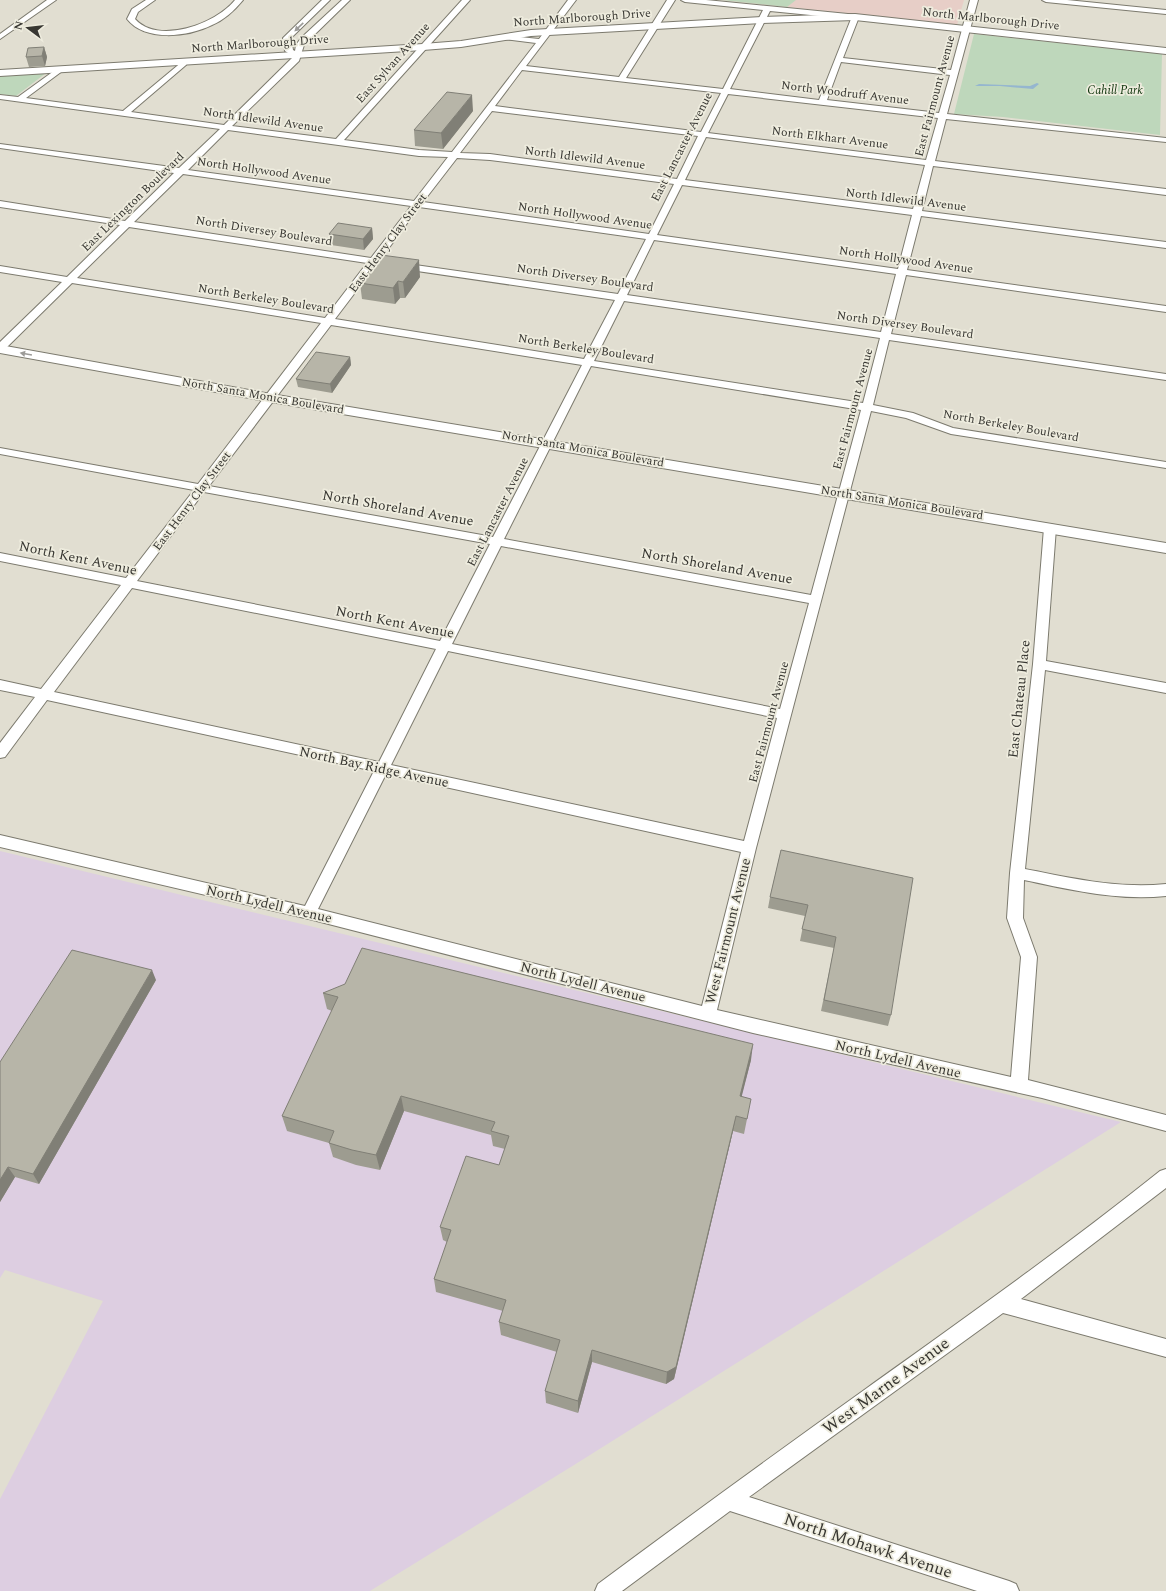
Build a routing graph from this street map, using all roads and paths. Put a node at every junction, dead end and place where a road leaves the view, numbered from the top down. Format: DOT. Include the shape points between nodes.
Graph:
graph roads {
  1 [pos="52,0"];
  2 [pos="151,0"];
  3 [pos="239,0"];
  4 [pos="326,0"];
  5 [pos="346,0"];
  6 [pos="466,0"];
  7 [pos="572,0"];
  8 [pos="671,0"];
  9 [pos="685,0"];
  10 [pos="974,0"];
  11 [pos="1046,0"];
  12 [pos="767,9"];
  13 [pos="1166,12"];
  14 [pos="855,17"];
  15 [pos="762,20"];
  16 [pos="654,27"];
  17 [pos="966,29"];
  18 [pos="548,32"];
  19 [pos="0,36"];
  20 [pos="503,37"];
  21 [pos="541,41"];
  22 [pos="423,47"];
  23 [pos="1166,51"];
  24 [pos="296,55"];
  25 [pos="839,60"];
  26 [pos="183,62"];
  27 [pos="521,68"];
  28 [pos="58,70"];
  29 [pos="0,73"];
  30 [pos="954,73"];
  31 [pos="621,79"];
  32 [pos="725,91"];
  33 [pos="0,97"];
  34 [pos="20,99"];
  35 [pos="822,102"];
  36 [pos="490,108"];
  37 [pos="125,113"];
  38 [pos="942,116"];
  39 [pos="228,127"];
  40 [pos="704,134"];
  41 [pos="1166,140"];
  42 [pos="338,142"];
  43 [pos="0,146"];
  44 [pos="455,155"];
  45 [pos="930,162"];
  46 [pos="181,172"];
  47 [pos="679,182"];
  48 [pos="1166,192"];
  49 [pos="0,204"];
  50 [pos="417,205"];
  51 [pos="917,213"];
  52 [pos="128,224"];
  53 [pos="650,237"];
  54 [pos="1166,245"];
  55 [pos="375,261"];
  56 [pos="0,269"];
  57 [pos="902,272"];
  58 [pos="70,280"];
  59 [pos="621,297"];
  60 [pos="1166,309"];
  61 [pos="328,322"];
  62 [pos="886,336"];
  63 [pos="0,349"];
  64 [pos="0,359"];
  65 [pos="589,362"];
  66 [pos="1166,377"];
  67 [pos="268,401"];
  68 [pos="868,407"];
  69 [pos="546,448"];
  70 [pos="0,451"];
  71 [pos="1166,466"];
  72 [pos="202,488"];
  73 [pos="844,498"];
  74 [pos="1050,533"];
  75 [pos="497,542"];
  76 [pos="1166,548"];
  77 [pos="0,557"];
  78 [pos="1166,557"];
  79 [pos="129,584"];
  80 [pos="815,600"];
  81 [pos="444,647"];
  82 [pos="1039,664"];
  83 [pos="0,685"];
  84 [pos="1166,688"];
  85 [pos="44,695"];
  86 [pos="785,715"];
  87 [pos="0,754"];
  88 [pos="381,769"];
  89 [pos="0,841"];
  90 [pos="749,848"];
  91 [pos="1017,873"];
  92 [pos="1166,890"];
  93 [pos="309,913"];
  94 [pos="708,1014"];
  95 [pos="1019,1086"];
  96 [pos="1166,1123"];
  97 [pos="1166,1177"];
  98 [pos="1001,1303"];
  99 [pos="1166,1348"];
  100 [pos="727,1500"];
  101 [pos="605,1591"];
  102 [pos="1008,1591"];
  1 -- 19 [label="street"];
  2 -- 3 [label="street" via="135,11 131,19 139,27 165,32 204,27 225,14"];
  4 -- 24 [label="street, one-way" via="287,38 289,51"];
  5 -- 24 [label="street, East Lexington Boulevard" via="304,40"];
  6 -- 22 [label="street, East Sylvan Avenue"];
  7 -- 18 [label="street, East Henry Clay Street"];
  8 -- 16 [label="street"];
  9 -- 12 [label="street"];
  10 -- 17 [label="street, East Fairmount Avenue"];
  11 -- 13 [label="street"];
  12 -- 14 [label="street"];
  12 -- 15 [label="street, East Lancaster Avenue"];
  14 -- 15 [label="street, North Marlborough Drive"];
  14 -- 17 [label="street, North Marlborough Drive"];
  14 -- 25 [label="street"];
  15 -- 16 [label="street, North Marlborough Drive"];
  15 -- 32 [label="street, East Lancaster Avenue"];
  16 -- 18 [label="street, North Marlborough Drive"];
  16 -- 31 [label="street"];
  17 -- 23 [label="street, North Marlborough Drive"];
  17 -- 30 [label="street, East Fairmount Avenue"];
  18 -- 20 [label="street, North Marlborough Drive"];
  18 -- 21 [label="street, East Henry Clay Street"];
  20 -- 21 [label="street"];
  20 -- 22 [label="street, North Marlborough Drive"];
  21 -- 27 [label="street, East Henry Clay Street"];
  22 -- 24 [label="street, North Marlborough Drive"];
  22 -- 42 [label="street, East Sylvan Avenue"];
  24 -- 26 [label="street, North Marlborough Drive"];
  24 -- 39 [label="street, East Lexington Boulevard" via="296,59"];
  25 -- 30 [label="street"];
  25 -- 35 [label="street"];
  26 -- 28 [label="street, North Marlborough Drive"];
  26 -- 37 [label="street"];
  27 -- 31 [label="street, North Woodruff Avenue"];
  27 -- 36 [label="street, East Henry Clay Street"];
  28 -- 29 [label="street, North Marlborough Drive"];
  28 -- 34 [label="street"];
  30 -- 38 [label="street, East Fairmount Avenue"];
  31 -- 32 [label="street, North Woodruff Avenue"];
  32 -- 35 [label="street, North Woodruff Avenue"];
  32 -- 40 [label="street, East Lancaster Avenue"];
  33 -- 34 [label="street, North Idlewild Avenue"];
  34 -- 37 [label="street, North Idlewild Avenue"];
  35 -- 38 [label="street, North Woodruff Avenue"];
  36 -- 40 [label="street, North Elkhart Avenue"];
  36 -- 44 [label="street, East Henry Clay Street"];
  37 -- 39 [label="street, North Idlewild Avenue"];
  38 -- 41 [label="street, North Woodruff Avenue"];
  38 -- 45 [label="street, East Fairmount Avenue"];
  39 -- 42 [label="street, North Idlewild Avenue"];
  39 -- 46 [label="street, East Lexington Boulevard"];
  40 -- 45 [label="street, North Elkhart Avenue"];
  40 -- 47 [label="street, East Lancaster Avenue"];
  42 -- 44 [label="street, North Idlewild Avenue"];
  43 -- 46 [label="street, North Hollywood Avenue"];
  44 -- 47 [label="street, North Idlewild Avenue" via="490,157"];
  44 -- 50 [label="street, East Henry Clay Street"];
  45 -- 48 [label="street, North Elkhart Avenue"];
  45 -- 51 [label="street, East Fairmount Avenue"];
  46 -- 50 [label="street, North Hollywood Avenue"];
  46 -- 52 [label="street, East Lexington Boulevard"];
  47 -- 51 [label="street, North Idlewild Avenue"];
  47 -- 53 [label="street, East Lancaster Avenue"];
  49 -- 52 [label="street, North Diversey Boulevard"];
  50 -- 53 [label="street, North Hollywood Avenue"];
  50 -- 55 [label="street, East Henry Clay Street"];
  51 -- 54 [label="street, North Idlewild Avenue"];
  51 -- 57 [label="street, East Fairmount Avenue"];
  52 -- 55 [label="street, North Diversey Boulevard"];
  52 -- 58 [label="street, East Lexington Boulevard"];
  53 -- 57 [label="street, North Hollywood Avenue"];
  53 -- 59 [label="street, East Lancaster Avenue"];
  55 -- 59 [label="street, North Diversey Boulevard"];
  55 -- 61 [label="street, East Henry Clay Street"];
  56 -- 58 [label="street, North Berkeley Boulevard"];
  57 -- 60 [label="street, North Hollywood Avenue"];
  57 -- 62 [label="street, East Fairmount Avenue"];
  58 -- 61 [label="street, North Berkeley Boulevard"];
  58 -- 63 [label="street, East Lexington Boulevard"];
  59 -- 62 [label="street, North Diversey Boulevard"];
  59 -- 65 [label="street, East Lancaster Avenue"];
  61 -- 65 [label="street, North Berkeley Boulevard"];
  61 -- 67 [label="street, East Henry Clay Street"];
  62 -- 66 [label="street, North Diversey Boulevard"];
  62 -- 68 [label="street, East Fairmount Avenue"];
  67 -- 63 [label="street, North Santa Monica Boulevard, one-way"];
  64 -- 67 [label="street, North Santa Monica Boulevard"];
  65 -- 68 [label="street, North Berkeley Boulevard"];
  65 -- 69 [label="street, East Lancaster Avenue"];
  67 -- 69 [label="street, North Santa Monica Boulevard"];
  67 -- 72 [label="street, East Henry Clay Street"];
  68 -- 71 [label="street, North Berkeley Boulevard" via="909,415 951,431"];
  68 -- 73 [label="street, East Fairmount Avenue"];
  69 -- 73 [label="street, North Santa Monica Boulevard"];
  69 -- 75 [label="street, East Lancaster Avenue"];
  70 -- 72 [label="street, North Shoreland Avenue"];
  72 -- 75 [label="street, North Shoreland Avenue"];
  72 -- 79 [label="street, East Henry Clay Street"];
  73 -- 74 [label="street, North Santa Monica Boulevard"];
  73 -- 80 [label="street, East Fairmount Avenue"];
  74 -- 76 [label="street, North Santa Monica Boulevard"];
  74 -- 78 [label="street, North Santa Monica Boulevard"];
  74 -- 82 [label="street, East Chateau Place"];
  75 -- 80 [label="street, North Shoreland Avenue"];
  75 -- 81 [label="street, East Lancaster Avenue"];
  77 -- 79 [label="street, North Kent Avenue"];
  79 -- 81 [label="street, North Kent Avenue"];
  79 -- 85 [label="street, East Henry Clay Street"];
  80 -- 86 [label="street, East Fairmount Avenue"];
  81 -- 86 [label="street, North Kent Avenue"];
  81 -- 88 [label="street, East Lancaster Avenue"];
  82 -- 84 [label="street"];
  82 -- 91 [label="street, East Chateau Place"];
  83 -- 85 [label="street, North Bay Ridge Avenue"];
  85 -- 87 [label="street, East Henry Clay Street"];
  85 -- 88 [label="street, North Bay Ridge Avenue"];
  86 -- 90 [label="street, East Fairmount Avenue"];
  88 -- 90 [label="street, North Bay Ridge Avenue"];
  88 -- 93 [label="street, East Lancaster Avenue"];
  89 -- 93 [label="street, North Lydell Avenue"];
  90 -- 94 [label="street, West Fairmount Avenue"];
  91 -- 92 [label="street" via="1105,890 1149,893"];
  91 -- 95 [label="street, East Chateau Place" via="1015,918 1029,958"];
  93 -- 94 [label="street, North Lydell Avenue"];
  94 -- 95 [label="street, North Lydell Avenue"];
  95 -- 96 [label="street, North Lydell Avenue"];
  97 -- 98 [label="street, West Marne Avenue"];
  98 -- 99 [label="street"];
  98 -- 100 [label="street, West Marne Avenue"];
  100 -- 101 [label="street, West Marne Avenue"];
  100 -- 102 [label="street, North Mohawk Avenue"];
}
